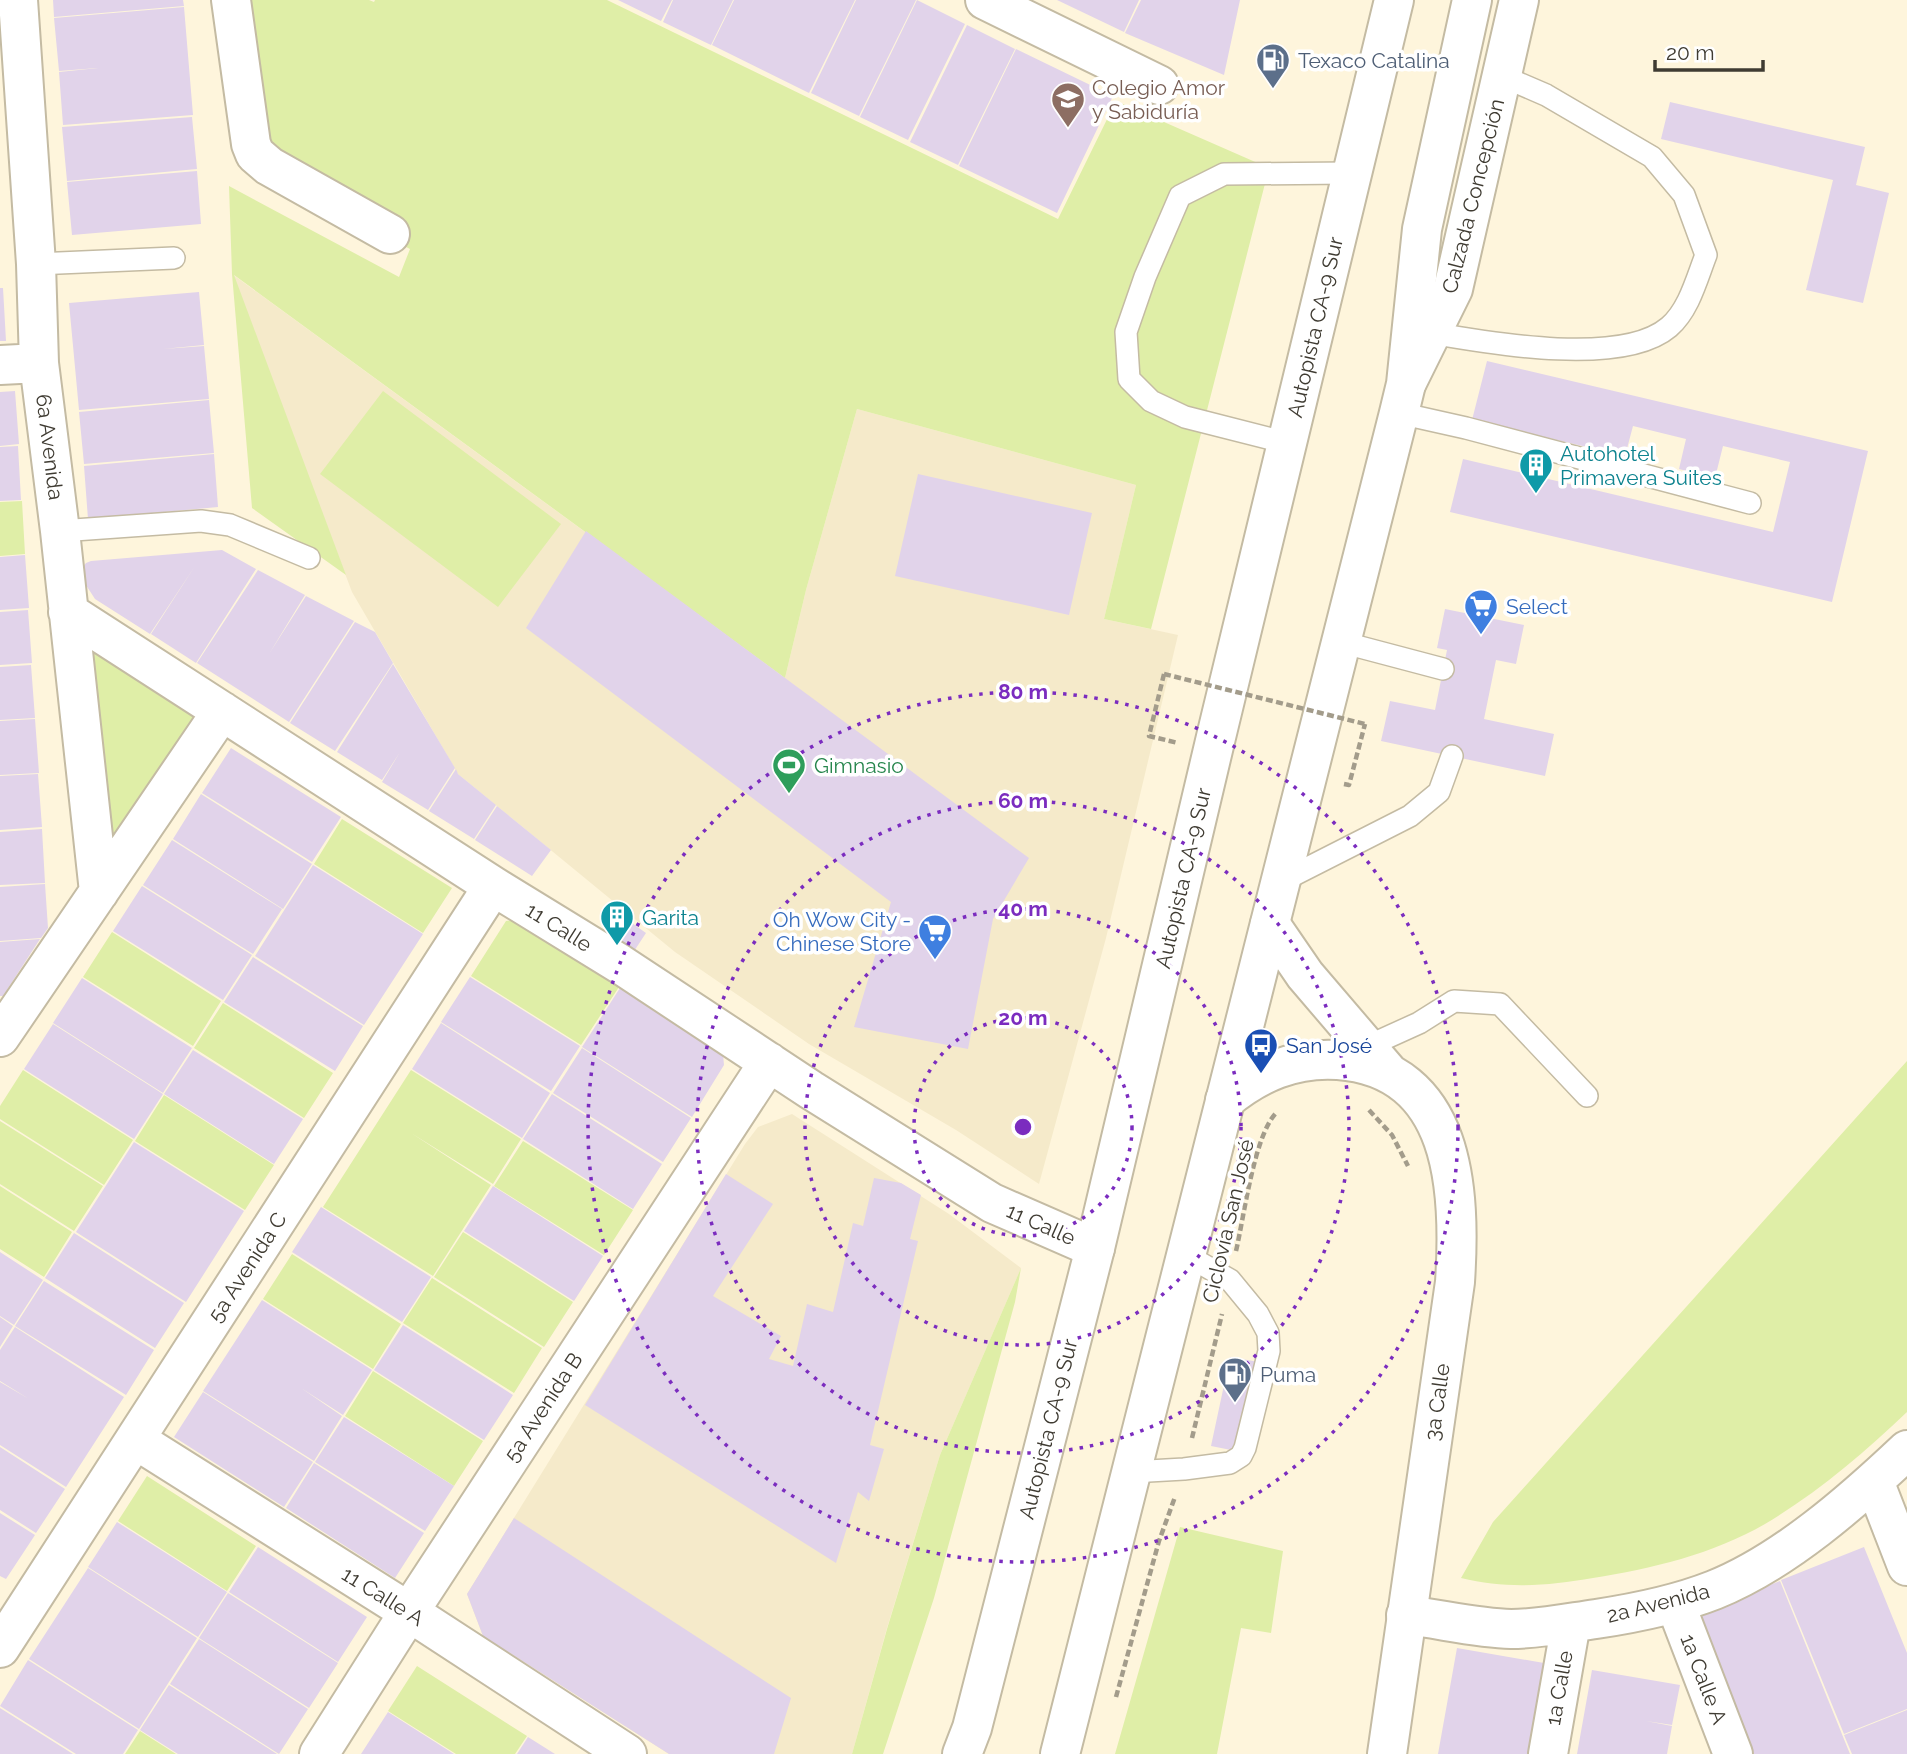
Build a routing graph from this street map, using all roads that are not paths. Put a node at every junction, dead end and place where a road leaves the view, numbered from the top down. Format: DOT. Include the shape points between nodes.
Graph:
graph roads {
  1 [pos="18,0"];
  2 [pos="231,0"];
  3 [pos="985,0"];
  4 [pos="1374,0"];
  5 [pos="1394,0"];
  6 [pos="1472,0"];
  7 [pos="1519,0"];
  8 [pos="1502,76"];
  9 [pos="1374,83"];
  10 [pos="1159,85"];
  11 [pos="1352,173"];
  12 [pos="390,234"];
  13 [pos="174,258"];
  14 [pos="36,264"];
  15 [pos="1431,333"];
  16 [pos="39,363"];
  17 [pos="0,365"];
  18 [pos="1402,398"];
  19 [pos="1287,443"];
  20 [pos="1750,503"];
  21 [pos="60,531"];
  22 [pos="309,558"];
  23 [pos="68,612"];
  24 [pos="1341,642"];
  25 [pos="1443,669"];
  26 [pos="222,711"];
  27 [pos="1452,756"];
  28 [pos="1280,882"];
  29 [pos="493,886"];
  30 [pos="99,892"];
  31 [pos="1270,924"];
  32 [pos="0,1037"];
  33 [pos="1377,1060"];
  34 [pos="769,1062"];
  35 [pos="1587,1096"];
  36 [pos="1225,1100"];
  37 [pos="1095,1248"];
  38 [pos="1186,1255"];
  39 [pos="136,1440"];
  40 [pos="1907,1450"];
  41 [pos="1131,1472"];
  42 [pos="1874,1481"];
  43 [pos="1907,1566"];
  44 [pos="1675,1603"];
  45 [pos="409,1612"];
  46 [pos="1406,1615"];
  47 [pos="1571,1623"];
  48 [pos="0,1648"];
  49 [pos="319,1754"];
  50 [pos="627,1754"];
  51 [pos="962,1754"];
  52 [pos="1060,1754"];
  53 [pos="1387,1754"];
  54 [pos="1548,1754"];
  55 [pos="1733,1754"];
  1 -- 14 [label="main road, 6a Avenida"];
  2 -- 12 [label="main road" via="255,154"];
  3 -- 10 [label="main road"];
  4 -- 9 [label="main road"];
  5 -- 9 [label="main road, Autopista CA-9 Sur"];
  6 -- 18 [label="main road" via="1422,229"];
  7 -- 8 [label="main road, Calzada Concepción"];
  8 -- 15 [label="main road, Calzada Concepción" via="1453,289"];
  8 -- 15 [label="lane" via="1546,95 1652,157 1684,195 1706,255 1688,301 1670,326 1637,343 1592,350"];
  9 -- 11 [label="main road, Autopista CA-9 Sur"];
  11 -- 19 [label="main road, Autopista CA-9 Sur"];
  11 -- 19 [label="lane" via="1224,174 1180,196 1126,332 1129,379 1151,401 1185,418"];
  13 -- 14 [label="lane"];
  14 -- 16 [label="main road, 6a Avenida"];
  15 -- 18 [label="main road, Calzada Concepción"];
  16 -- 17 [label="main road"];
  16 -- 21 [label="main road, 6a Avenida"];
  18 -- 20 [label="lane" via="1466,428"];
  18 -- 24 [label="main road"];
  19 -- 37 [label="main road, Autopista CA-9 Sur"];
  21 -- 22 [label="lane" via="201,521 229,525"];
  21 -- 23 [label="main road, 6a Avenida"];
  23 -- 26 [label="main road, 11 Calle"];
  23 -- 30 [label="main road, 6a Avenida"];
  24 -- 25 [label="lane"];
  24 -- 28 [label="main road"];
  26 -- 29 [label="main road, 11 Calle"];
  26 -- 30 [label="main road"];
  27 -- 28 [label="lane" via="1439,792 1410,816"];
  28 -- 31 [label="main road"];
  29 -- 34 [label="main road, 11 Calle"];
  29 -- 39 [label="main road, 5a Avenida C"];
  30 -- 32 [label="main road"];
  31 -- 33 [label="main road, 3a Calle" via="1305,975"];
  31 -- 36 [label="main road"];
  33 -- 35 [label="lane" via="1419,1023 1454,1002 1500,1004"];
  33 -- 36 [label="main road, 3a Calle" via="1368,1065 1324,1059 1281,1066"];
  33 -- 46 [label="main road, 3a Calle" via="1415,1093 1436,1121 1451,1168 1458,1230 1455,1282"];
  34 -- 37 [label="main road, 11 Calle" via="992,1203"];
  34 -- 45 [label="main road, 5a Avenida B"];
  36 -- 38 [label="main road"];
  37 -- 51 [label="main road, Autopista CA-9 Sur"];
  38 -- 41 [label="main road"];
  38 -- 41 [label="lane" via="1230,1280 1268,1333 1269,1351 1245,1448 1230,1464"];
  39 -- 45 [label="main road, 11 Calle A"];
  39 -- 48 [label="main road, 5a Avenida C"];
  40 -- 42 [label="main road, 2a Avenida"];
  41 -- 52 [label="main road"];
  42 -- 43 [label="main road"];
  42 -- 44 [label="main road, 2a Avenida" via="1756,1570"];
  44 -- 47 [label="main road, 2a Avenida"];
  44 -- 55 [label="main road, 1a Calle A"];
  45 -- 49 [label="main road, 5a Avenida B"];
  45 -- 50 [label="main road, 11 Calle A"];
  46 -- 47 [label="main road, 2a Avenida" via="1507,1629"];
  46 -- 53 [label="main road, 3a Calle"];
  47 -- 54 [label="main road, 1a Calle"];
}
